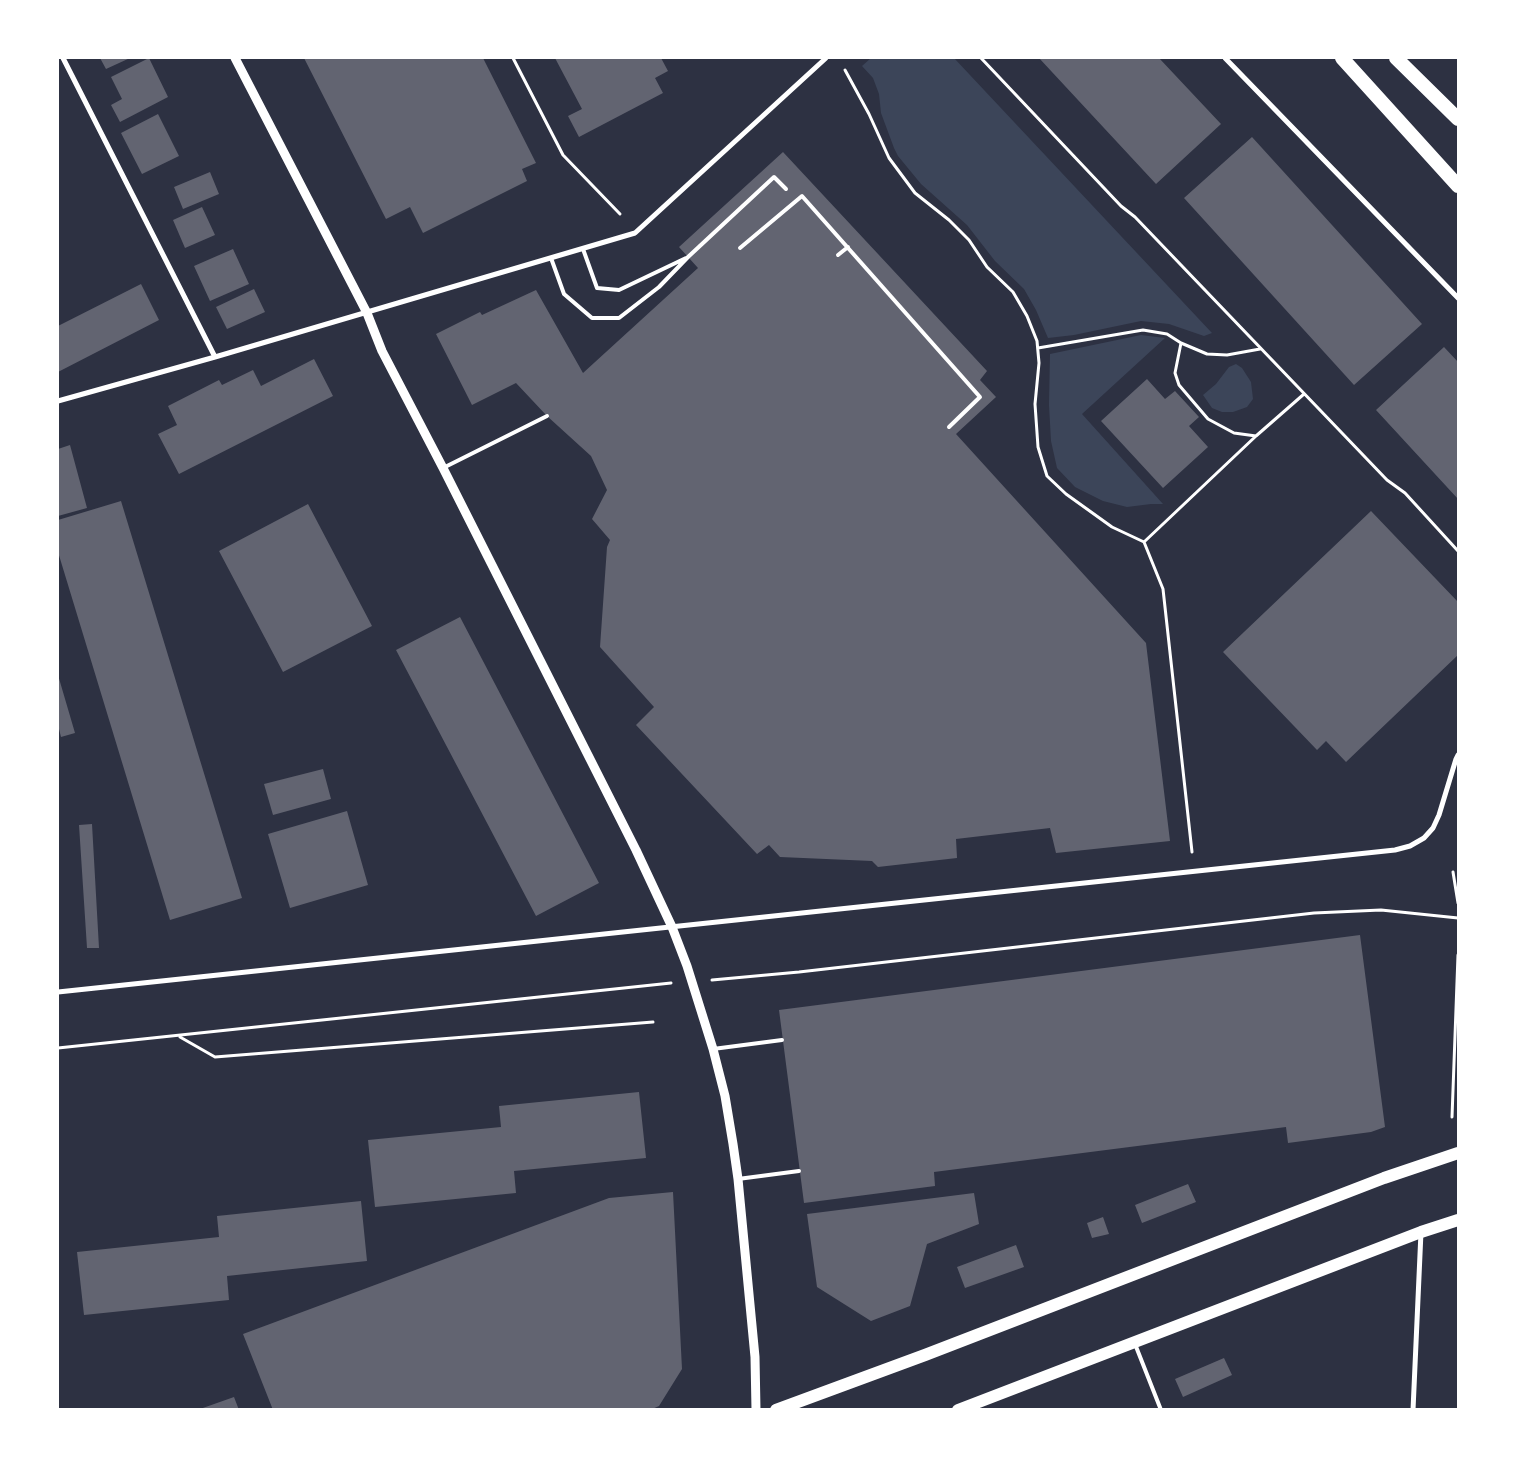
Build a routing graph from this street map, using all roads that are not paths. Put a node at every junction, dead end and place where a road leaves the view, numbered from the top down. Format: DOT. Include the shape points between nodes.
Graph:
graph roads {
  1 [pos="63,58"];
  2 [pos="235,58"];
  3 [pos="826,58"];
  4 [pos="1225,58"];
  5 [pos="1342,58"];
  6 [pos="1396,58"];
  7 [pos="1458,119"];
  8 [pos="1458,186"];
  9 [pos="786,189"];
  10 [pos="848,247"];
  11 [pos="740,248"];
  12 [pos="583,249"];
  13 [pos="838,255"];
  14 [pos="688,256"];
  15 [pos="551,258"];
  16 [pos="1458,298"];
  17 [pos="367,313"];
  18 [pos="215,357"];
  19 [pos="58,401"];
  20 [pos="547,416"];
  21 [pos="949,426"];
  22 [pos="443,468"];
  23 [pos="1458,755"];
  24 [pos="672,927"];
  25 [pos="58,992"];
  26 [pos="782,1040"];
  27 [pos="713,1049"];
  28 [pos="1458,1153"];
  29 [pos="800,1171"];
  30 [pos="738,1179"];
  31 [pos="1455,1221"];
  32 [pos="1421,1232"];
  33 [pos="1135,1342"];
  34 [pos="756,1410"];
  35 [pos="776,1410"];
  36 [pos="958,1410"];
  37 [pos="1161,1410"];
  38 [pos="1413,1410"];
  1 -- 18 [label="street"];
  2 -- 17 [label="street"];
  3 -- 12 [label="street" via="635,233"];
  4 -- 16 [label="street"];
  5 -- 8 [label="highway"];
  6 -- 7 [label="highway"];
  9 -- 14 [label="lane" via="774,177"];
  10 -- 11 [label="lane" via="802,196"];
  10 -- 13 [label="lane"];
  10 -- 21 [label="lane" via="980,397"];
  12 -- 14 [label="lane" via="597,288 618,290"];
  12 -- 15 [label="street"];
  14 -- 15 [label="lane" via="659,287 619,318 592,318 564,294"];
  15 -- 17 [label="street"];
  17 -- 18 [label="street"];
  17 -- 22 [label="street" via="382,351"];
  18 -- 19 [label="street"];
  20 -- 22 [label="lane"];
  22 -- 24 [label="street"];
  23 -- 24 [label="street" via="1433,828 1410,846 1394,850"];
  24 -- 25 [label="street"];
  24 -- 27 [label="street"];
  26 -- 27 [label="lane"];
  27 -- 30 [label="street" via="725,1096"];
  28 -- 35 [label="main road" via="1384,1178"];
  29 -- 30 [label="lane"];
  30 -- 34 [label="street" via="755,1357"];
  31 -- 32 [label="main road"];
  32 -- 33 [label="main road"];
  32 -- 38 [label="street"];
  33 -- 36 [label="main road"];
  33 -- 37 [label="lane"];
}
